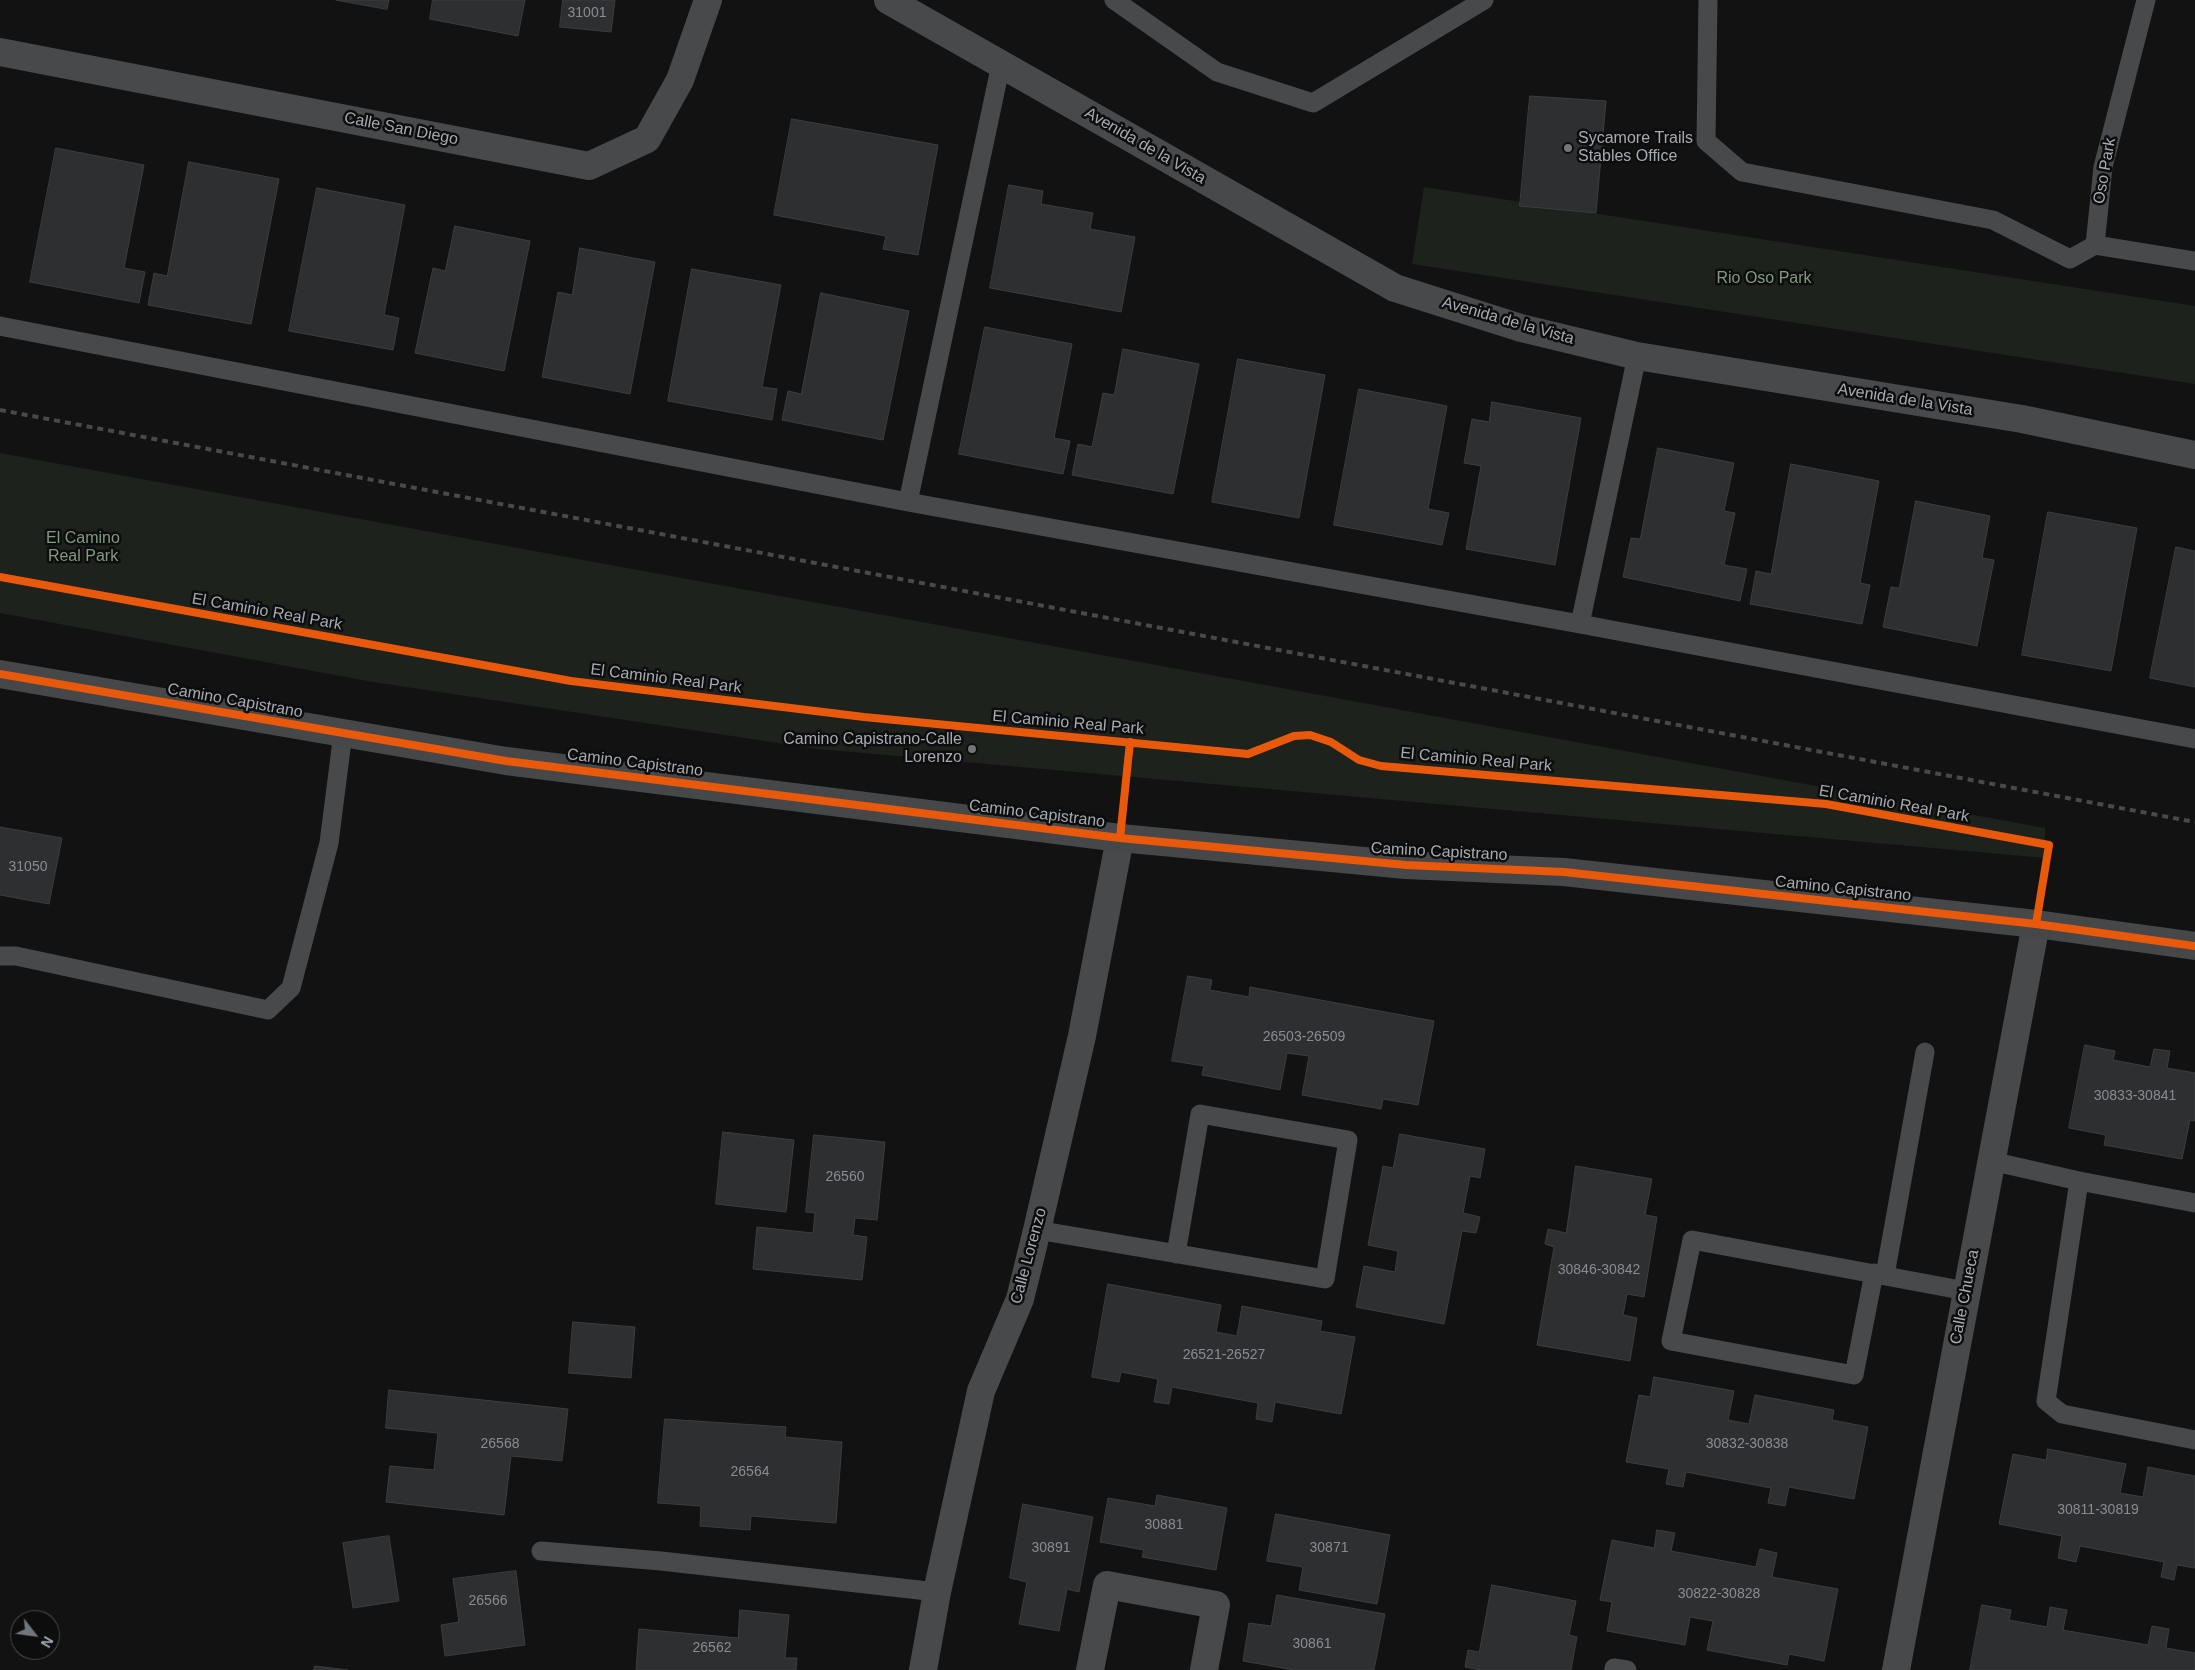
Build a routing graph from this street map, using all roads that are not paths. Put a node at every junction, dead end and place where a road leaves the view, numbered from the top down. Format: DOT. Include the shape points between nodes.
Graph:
graph roads {
  1 [pos="708,0"];
  2 [pos="888,0"];
  3 [pos="1114,0"];
  4 [pos="1708,0"];
  5 [pos="2146,0"];
  6 [pos="1476,2"];
  7 [pos="0,52"];
  8 [pos="1001,64"];
  9 [pos="2095,245"];
  10 [pos="2195,261"];
  11 [pos="0,326"];
  12 [pos="1637,356"];
  13 [pos="2195,454"];
  14 [pos="908,502"];
  15 [pos="1580,624"];
  16 [pos="0,674"];
  17 [pos="343,733"];
  18 [pos="2195,740"];
  19 [pos="1120,838"];
  20 [pos="2036,924"];
  21 [pos="2195,946"];
  22 [pos="0,956"];
  23 [pos="1925,1052"];
  24 [pos="1991,1162"];
  25 [pos="2080,1181"];
  26 [pos="2195,1203"];
  27 [pos="1037,1230"];
  28 [pos="1176,1254"];
  29 [pos="1880,1274"];
  30 [pos="1966,1291"];
  31 [pos="2195,1440"];
  32 [pos="541,1551"];
  33 [pos="937,1592"];
  34 [pos="927,1669"];
  35 [pos="1090,1670"];
  36 [pos="1204,1670"];
  37 [pos="1614,1670"];
  38 [pos="1627,1670"];
  39 [pos="1896,1670"];
  1 -- 7 [label="street, Calle San Diego" via="680,80 647,139 589,166"];
  2 -- 8 [label="street, Avenida de la Vista"];
  3 -- 6 [label="lane" via="1217,72 1313,103"];
  4 -- 9 [label="lane" via="1706,141 1742,172 1993,220 2070,259"];
  5 -- 9 [label="lane, Oso Park" via="2102,167"];
  8 -- 12 [label="street, Avenida de la Vista" via="1394,288 1521,328"];
  8 -- 14 [label="lane"];
  9 -- 10 [label="lane"];
  11 -- 14 [label="lane"];
  12 -- 13 [label="street, Avenida de la Vista" via="2022,419"];
  12 -- 15 [label="lane"];
  14 -- 15 [label="lane"];
  15 -- 18 [label="lane"];
  16 -- 17 [label="main road, Camino Capistrano"];
  17 -- 19 [label="main road, Camino Capistrano" via="506,761"];
  17 -- 22 [label="lane" via="329,843 291,988 268,1010 16,956"];
  19 -- 20 [label="main road, Camino Capistrano" via="1406,865 1564,872"];
  19 -- 27 [label="street, Calle Lorenzo" via="1082,1036"];
  20 -- 21 [label="main road, Camino Capistrano"];
  20 -- 24 [label="street, Calle Chueca"];
  23 -- 29 [label="lane"];
  24 -- 25 [label="lane"];
  24 -- 30 [label="street, Calle Chueca"];
  25 -- 26 [label="lane"];
  25 -- 31 [label="lane" via="2046,1402 2062,1414"];
  27 -- 28 [label="lane"];
  27 -- 33 [label="street, Calle Lorenzo" via="1020,1299 981,1391"];
  28 -- 28 [label="lane" via="1325,1279 1348,1140 1200,1114"];
  29 -- 29 [label="lane" via="1854,1375 1671,1341 1692,1240"];
  29 -- 30 [label="lane"];
  30 -- 39 [label="street, Calle Chueca"];
  32 -- 33 [label="lane"];
  33 -- 34 [label="street, Calle Lorenzo"];
  35 -- 36 [label="street" via="1107,1585 1216,1606"];
  37 -- 38 [label="lane"];
}
